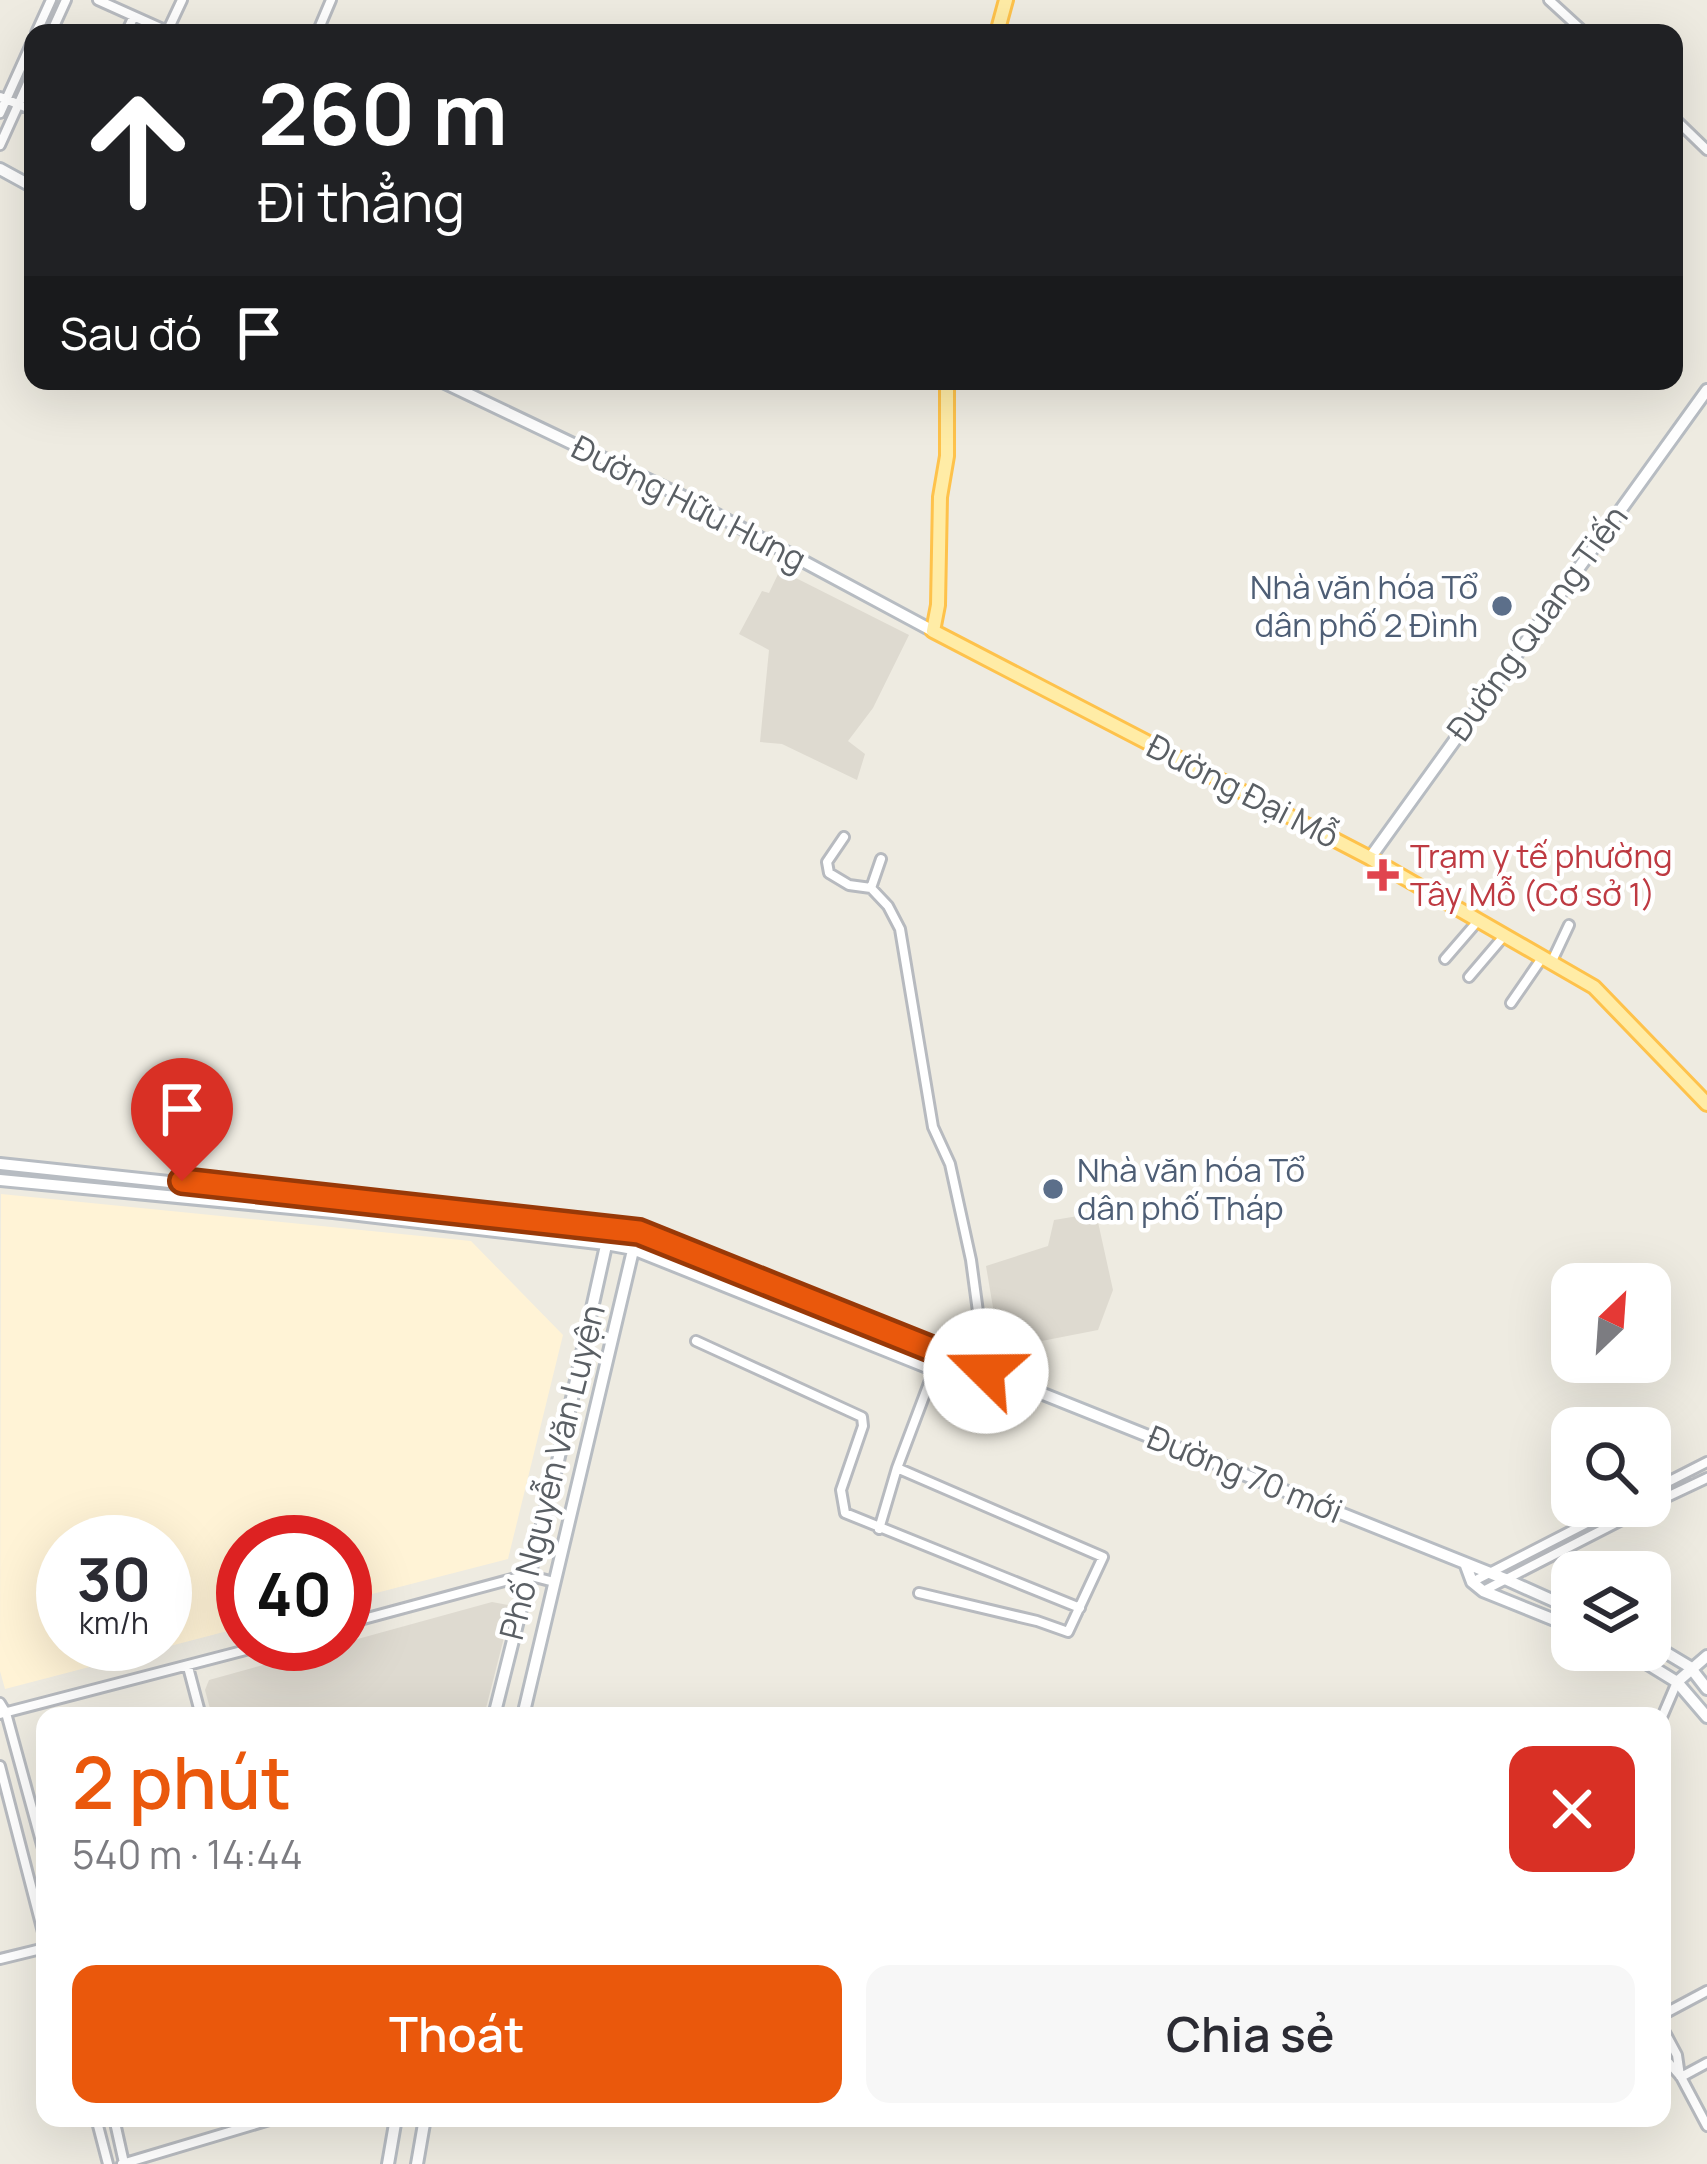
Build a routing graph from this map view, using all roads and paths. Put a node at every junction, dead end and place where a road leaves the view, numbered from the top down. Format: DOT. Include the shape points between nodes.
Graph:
graph roads {
  1 [pos="98,0"];
  2 [pos="1549,0"];
  3 [pos="134,16"];
  4 [pos="130,24"];
  5 [pos="150,24"];
  6 [pos="1575,24"];
  7 [pos="24,57"];
  8 [pos="24,91"];
  9 [pos="3,98"];
  10 [pos="18,104"];
  11 [pos="24,106"];
  12 [pos="0,113"];
  13 [pos="1683,127"];
  14 [pos="0,145"];
  15 [pos="1707,150"];
  16 [pos="460,390"];
  17 [pos="947,390"];
  18 [pos="1707,390"];
  19 [pos="933,631"];
  20 [pos="844,837"];
  21 [pos="1370,858"];
  22 [pos="880,860"];
  23 [pos="871,888"];
  24 [pos="1478,920"];
  25 [pos="1569,925"];
  26 [pos="1504,936"];
  27 [pos="1445,959"];
  28 [pos="1547,960"];
  29 [pos="1469,977"];
  30 [pos="1511,1003"];
  31 [pos="1707,1104"];
  32 [pos="0,1164"];
  33 [pos="0,1180"];
  34 [pos="334,1205"];
  35 [pos="611,1227"];
  36 [pos="639,1232"];
  37 [pos="606,1244"];
  38 [pos="633,1250"];
  39 [pos="696,1341"];
  40 [pos="934,1370"];
  41 [pos="986,1371"];
  42 [pos="1024,1387"];
  43 [pos="1707,1462"];
  44 [pos="897,1468"];
  45 [pos="1707,1478"];
  46 [pos="1671,1480"];
  47 [pos="1671,1495"];
  48 [pos="1579,1527"];
  49 [pos="1607,1527"];
  50 [pos="878,1528"];
  51 [pos="1465,1563"];
  52 [pos="1488,1573"];
  53 [pos="527,1575"];
  54 [pos="1504,1579"];
  55 [pos="554,1582"];
  56 [pos="1472,1582"];
  57 [pos="1483,1591"];
  58 [pos="919,1593"];
  59 [pos="1551,1600"];
  60 [pos="1080,1608"];
  61 [pos="372,1617"];
  62 [pos="1551,1619"];
  63 [pos="1671,1656"];
  64 [pos="1707,1656"];
  65 [pos="1690,1667"];
  66 [pos="167,1671"];
  67 [pos="189,1671"];
  68 [pos="1659,1671"];
  69 [pos="1677,1682"];
  70 [pos="1707,1689"];
  71 [pos="199,1707"];
  72 [pos="496,1707"];
  73 [pos="525,1707"];
  74 [pos="1666,1707"];
  75 [pos="2,1710"];
  76 [pos="1707,1717"];
  77 [pos="0,1766"];
  78 [pos="36,1825"];
  79 [pos="36,1908"];
  80 [pos="36,1947"];
  81 [pos="0,1959"];
  82 [pos="1707,1991"];
  83 [pos="1671,2010"];
  84 [pos="1671,2044"];
  85 [pos="1707,2063"];
  86 [pos="1671,2065"];
  87 [pos="1681,2077"];
  88 [pos="1707,2126"];
  89 [pos="98,2127"];
  90 [pos="116,2127"];
  91 [pos="246,2127"];
  92 [pos="394,2127"];
  93 [pos="423,2127"];
  94 [pos="107,2164"];
  95 [pos="123,2164"];
  96 [pos="388,2164"];
  97 [pos="417,2164"];
  1 -- 3 [label="street"];
  2 -- 6 [label="street"];
  3 -- 4 [label="street"];
  3 -- 5 [label="street"];
  7 -- 9 [label="street"];
  8 -- 10 [label="street"];
  9 -- 10 [label="street"];
  9 -- 12 [label="street"];
  10 -- 11 [label="street"];
  10 -- 14 [label="street"];
  13 -- 15 [label="street"];
  16 -- 19 [label="street, Đường Hữu Hưng" via="680,495"];
  17 -- 19 [label="main road"];
  18 -- 21 [label="street, Đường Quang Tiến"];
  19 -- 21 [label="main road, Đường Đại Mỗ"];
  20 -- 23 [label="street" via="829,872"];
  21 -- 24 [label="main road, Đường Đại Mỗ"];
  22 -- 23 [label="street"];
  23 -- 41 [label="street" via="900,928 934,1127 971,1260"];
  24 -- 26 [label="main road, Đường Đại Mỗ"];
  24 -- 27 [label="street"];
  25 -- 28 [label="street"];
  26 -- 28 [label="main road, Đường Đại Mỗ"];
  26 -- 29 [label="street"];
  28 -- 30 [label="street"];
  28 -- 31 [label="main road, Đường Đại Mỗ" via="1594,987"];
  32 -- 34 [label="street"];
  33 -- 34 [label="street, Đường 70 mới"];
  34 -- 35 [label="street, Đường 70 mới"];
  34 -- 37 [label="street, Đường 70 mới"];
  35 -- 36 [label="street, Đường 70 mới"];
  35 -- 37 [label="street, Phố Nguyễn Văn Luyện"];
  36 -- 38 [label="street, Phố Nguyễn Văn Luyện"];
  36 -- 41 [label="street, Đường 70 mới"];
  37 -- 38 [label="street, Đường 70 mới"];
  37 -- 53 [label="street, Phố Nguyễn Văn Luyện"];
  38 -- 40 [label="street, Đường 70 mới"];
  38 -- 55 [label="street, Phố Nguyễn Văn Luyện"];
  39 -- 50 [label="street" via="862,1417 842,1490 845,1513"];
  40 -- 42 [label="street, Đường 70 mới" via="992,1394"];
  40 -- 44 [label="street"];
  41 -- 42 [label="street, Đường 70 mới"];
  42 -- 51 [label="street, Đường 70 mới"];
  43 -- 46 [label="street"];
  44 -- 50 [label="street"];
  44 -- 60 [label="street" via="1103,1557"];
  45 -- 47 [label="street"];
  48 -- 52 [label="street"];
  49 -- 54 [label="street"];
  50 -- 60 [label="street"];
  51 -- 52 [label="street, Đường 70 mới"];
  51 -- 56 [label="street"];
  52 -- 54 [label="street, Đường 70 mới"];
  52 -- 56 [label="street"];
  53 -- 55 [label="street"];
  53 -- 61 [label="street"];
  53 -- 72 [label="street, Phố Nguyễn Văn Luyện"];
  54 -- 57 [label="street"];
  54 -- 59 [label="street, Đường 70 mới"];
  55 -- 73 [label="street, Phố Nguyễn Văn Luyện"];
  56 -- 57 [label="street"];
  57 -- 62 [label="street"];
  58 -- 60 [label="street" via="1068,1632"];
  63 -- 65 [label="street"];
  64 -- 65 [label="street"];
  65 -- 69 [label="street"];
  65 -- 70 [label="street"];
  66 -- 75 [label="street"];
  67 -- 71 [label="street"];
  68 -- 69 [label="street"];
  69 -- 74 [label="street"];
  69 -- 76 [label="street"];
  75 -- 78 [label="street"];
  77 -- 79 [label="street"];
  80 -- 81 [label="street"];
  82 -- 83 [label="street"];
  84 -- 87 [label="street"];
  85 -- 87 [label="street"];
  86 -- 87 [label="street"];
  87 -- 88 [label="street"];
  89 -- 94 [label="street"];
  90 -- 95 [label="street"];
  91 -- 95 [label="street"];
  92 -- 96 [label="street"];
  93 -- 97 [label="street"];
}
